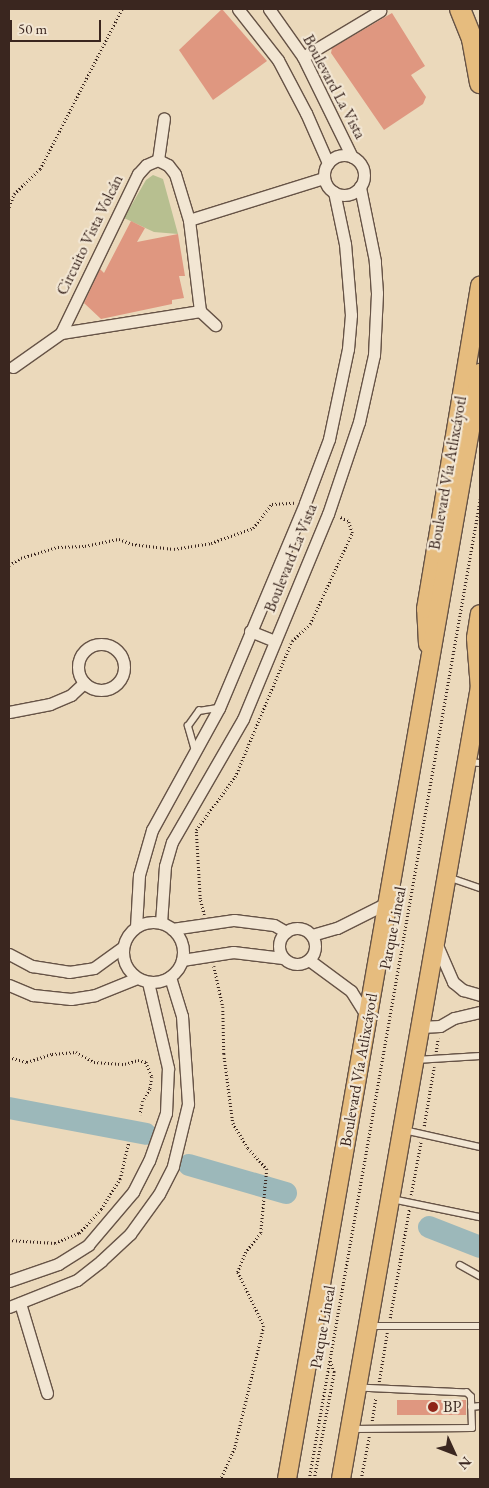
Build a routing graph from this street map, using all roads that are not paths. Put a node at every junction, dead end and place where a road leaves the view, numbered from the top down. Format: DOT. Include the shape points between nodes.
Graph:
graph roads {
  1 [pos="238,9"];
  2 [pos="269,9"];
  3 [pos="460,9"];
  4 [pos="380,11"];
  5 [pos="303,57"];
  6 [pos="480,83"];
  7 [pos="164,118"];
  8 [pos="352,157"];
  9 [pos="158,160"];
  10 [pos="328,163"];
  11 [pos="324,178"];
  12 [pos="360,187"];
  13 [pos="334,192"];
  14 [pos="189,220"];
  15 [pos="480,285"];
  16 [pos="200,311"];
  17 [pos="215,325"];
  18 [pos="61,333"];
  19 [pos="13,367"];
  20 [pos="480,373"];
  21 [pos="480,614"];
  22 [pos="250,631"];
  23 [pos="274,641"];
  24 [pos="431,662"];
  25 [pos="84,683"];
  26 [pos="480,688"];
  27 [pos="219,708"];
  28 [pos="478,708"];
  29 [pos="9,712"];
  30 [pos="195,752"];
  31 [pos="473,762"];
  32 [pos="446,876"];
  33 [pos="480,888"];
  34 [pos="389,902"];
  35 [pos="161,923"];
  36 [pos="136,926"];
  37 [pos="172,928"];
  38 [pos="286,932"];
  39 [pos="312,935"];
  40 [pos="435,940"];
  41 [pos="123,947"];
  42 [pos="9,954"];
  43 [pos="283,958"];
  44 [pos="182,960"];
  45 [pos="309,960"];
  46 [pos="170,977"];
  47 [pos="142,980"];
  48 [pos="9,985"];
  49 [pos="480,995"];
  50 [pos="480,1012"];
  51 [pos="368,1018"];
  52 [pos="420,1027"];
  53 [pos="480,1056"];
  54 [pos="414,1060"];
  55 [pos="402,1130"];
  56 [pos="480,1146"];
  57 [pos="390,1198"];
  58 [pos="480,1217"];
  59 [pos="460,1265"];
  60 [pos="480,1276"];
  61 [pos="9,1281"];
  62 [pos="14,1305"];
  63 [pos="368,1326"];
  64 [pos="480,1326"];
  65 [pos="357,1388"];
  66 [pos="47,1393"];
  67 [pos="480,1406"];
  68 [pos="471,1407"];
  69 [pos="350,1428"];
  70 [pos="472,1428"];
  71 [pos="480,1428"];
  72 [pos="287,1479"];
  73 [pos="344,1479"];
  1 -- 10 [label="street" via="278,60"];
  2 -- 5 [label="street, Boulevard La Vista"];
  3 -- 6 [label="highway" via="472,39"];
  4 -- 5 [label="street"];
  5 -- 8 [label="street, Boulevard La Vista"];
  7 -- 9 [label="street"];
  8 -- 10 [label="street" via="335,157"];
  8 -- 12 [label="street" via="363,170"];
  9 -- 14 [label="street" via="176,174"];
  9 -- 18 [label="street, Circuito Vista Volcán" via="146,165 138,174"];
  10 -- 11 [label="street"];
  11 -- 13 [label="street"];
  11 -- 14 [label="street"];
  12 -- 13 [label="street" via="352,193"];
  12 -- 23 [label="street, Boulevard La Vista" via="375,261 377,293 370,383 328,514"];
  13 -- 22 [label="street, Boulevard La Vista" via="350,281 351,315 344,368 319,469"];
  14 -- 16 [label="street"];
  15 -- 24 [label="main road, Boulevard Vía Atlixcáyotl" via="426,609"];
  16 -- 17 [label="street"];
  16 -- 18 [label="street, Circuito Vista Volcán"];
  18 -- 19 [label="street, Circuito Vista Volcán"];
  20 -- 24 [label="main road, Boulevard Vía Atlixcáyotl"];
  21 -- 26 [label="main road" via="476,638"];
  22 -- 23 [label="street"];
  22 -- 27 [label="street, Boulevard La Vista"];
  23 -- 35 [label="street, Boulevard La Vista" via="242,719 172,842 165,866"];
  24 -- 34 [label="main road, Boulevard Vía Atlixcáyotl"];
  25 -- 25 [label="street" via="93,689 115,686 122,677 122,655 109,645 92,645 78,662 78,673"];
  25 -- 29 [label="street" via="71,695 50,704"];
  26 -- 28 [label="main road"];
  27 -- 30 [label="street, Boulevard La Vista"];
  27 -- 30 [label="lane" via="199,711 188,726"];
  28 -- 31 [label="main road"];
  30 -- 36 [label="street, Boulevard La Vista" via="152,830 144,852"];
  31 -- 32 [label="main road"];
  32 -- 33 [label="lane"];
  32 -- 40 [label="main road"];
  34 -- 39 [label="street" via="343,925"];
  34 -- 51 [label="main road, Boulevard Vía Atlixcáyotl"];
  35 -- 36 [label="street" via="148,922"];
  35 -- 37 [label="street"];
  36 -- 41 [label="street"];
  37 -- 38 [label="street" via="234,920 274,925"];
  37 -- 44 [label="street" via="180,937"];
  38 -- 39 [label="street" via="299,928"];
  38 -- 43 [label="street" via="280,944"];
  39 -- 45 [label="street" via="315,948"];
  40 -- 49 [label="street" via="453,982 463,990"];
  40 -- 52 [label="main road"];
  41 -- 42 [label="street" via="94,968 69,972 32,966"];
  41 -- 47 [label="street" via="123,959"];
  43 -- 44 [label="street" via="233,952"];
  43 -- 45 [label="street" via="296,964"];
  44 -- 46 [label="street"];
  45 -- 51 [label="street" via="351,991"];
  46 -- 47 [label="street"];
  46 -- 62 [label="street" via="182,1016 188,1104 173,1166 159,1194 130,1234 101,1261 77,1280"];
  47 -- 48 [label="street" via="71,999 33,995"];
  47 -- 61 [label="street" via="168,1068 166,1113 149,1161 133,1192 88,1244 58,1264"];
  50 -- 52 [label="street" via="454,1018 440,1026"];
  51 -- 72 [label="main road, Boulevard Vía Atlixcáyotl"];
  52 -- 54 [label="main road"];
  53 -- 54 [label="lane"];
  54 -- 55 [label="main road"];
  55 -- 56 [label="lane"];
  55 -- 57 [label="main road"];
  57 -- 58 [label="lane"];
  57 -- 63 [label="main road"];
  59 -- 60 [label="lane"];
  62 -- 66 [label="street"];
  63 -- 64 [label="lane"];
  63 -- 65 [label="main road"];
  65 -- 68 [label="lane" via="467,1393 471,1396"];
  65 -- 69 [label="main road"];
  67 -- 68 [label="lane"];
  68 -- 70 [label="lane"];
  69 -- 70 [label="lane"];
  69 -- 73 [label="main road"];
  70 -- 71 [label="lane"];
}
